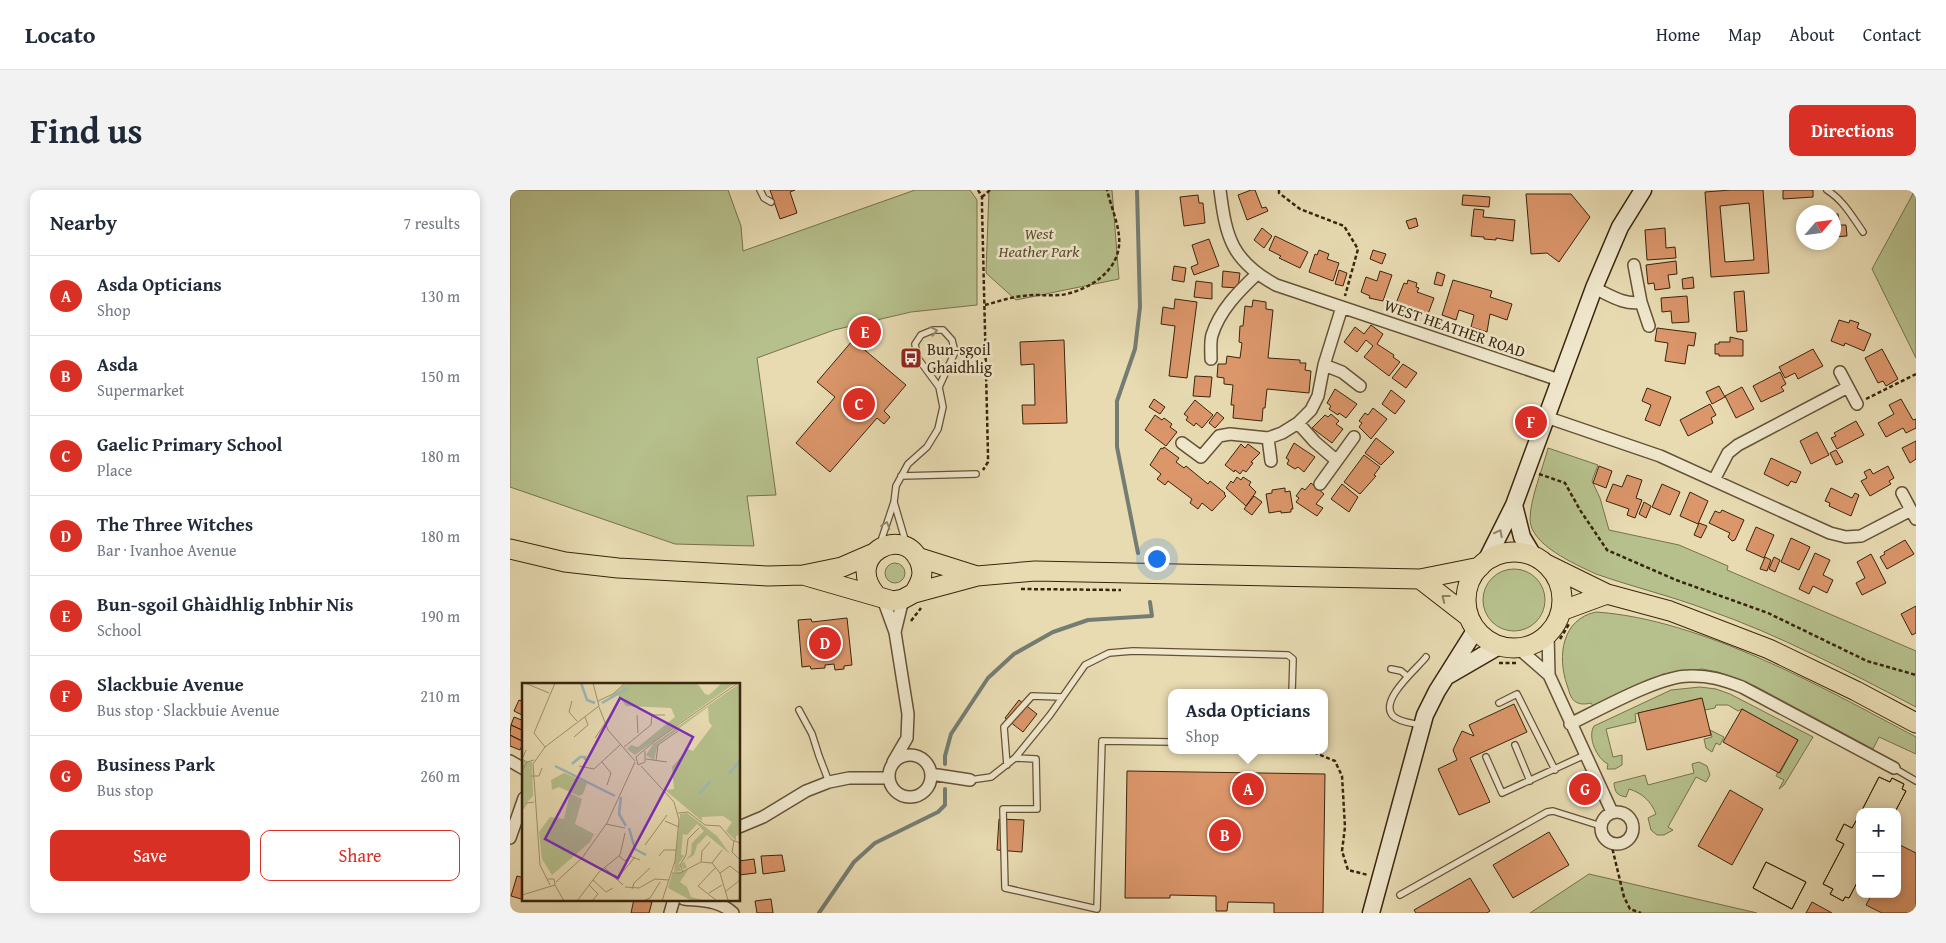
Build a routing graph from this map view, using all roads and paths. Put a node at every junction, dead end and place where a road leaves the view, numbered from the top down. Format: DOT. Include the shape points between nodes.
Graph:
graph roads {
  1 [pos="760,190"];
  2 [pos="978,190"];
  3 [pos="990,190"];
  4 [pos="1107,190"];
  5 [pos="1220,190"];
  6 [pos="1279,190"];
  7 [pos="1643,190"];
  8 [pos="1827,190"];
  9 [pos="982,197"];
  10 [pos="771,202"];
  11 [pos="1862,232"];
  12 [pos="1634,264"];
  13 [pos="1257,274"];
  14 [pos="1594,288"];
  15 [pos="1641,302"];
  16 [pos="985,305"];
  17 [pos="1342,307"];
  18 [pos="1649,326"];
  19 [pos="1211,359"];
  20 [pos="1324,365"];
  21 [pos="1840,372"];
  22 [pos="1916,374"];
  23 [pos="1559,380"];
  24 [pos="939,386"];
  25 [pos="1360,386"];
  26 [pos="1848,387"];
  27 [pos="1857,404"];
  28 [pos="1546,417"];
  29 [pos="1298,422"];
  30 [pos="1354,437"];
  31 [pos="1268,438"];
  32 [pos="1182,443"];
  33 [pos="1336,460"];
  34 [pos="1271,461"];
  35 [pos="1526,470"];
  36 [pos="976,474"];
  37 [pos="901,476"];
  38 [pos="1714,480"];
  39 [pos="1320,484"];
  40 [pos="1902,493"];
  41 [pos="894,502"];
  42 [pos="1514,505"];
  43 [pos="1914,514"];
  44 [pos="510,549"];
  45 [pos="876,551"];
  46 [pos="912,552"];
  47 [pos="1540,561"];
  48 [pos="1483,564"];
  49 [pos="803,575"];
  50 [pos="977,576"];
  51 [pos="1420,579"];
  52 [pos="1018,589"];
  53 [pos="1128,590"];
  54 [pos="1607,594"];
  55 [pos="880,597"];
  56 [pos="913,599"];
  57 [pos="1567,615"];
  58 [pos="898,620"];
  59 [pos="1472,623"];
  60 [pos="895,632"];
  61 [pos="1554,637"];
  62 [pos="1499,646"];
  63 [pos="1518,656"];
  64 [pos="1426,657"];
  65 [pos="1492,664"];
  66 [pos="1391,668"];
  67 [pos="1549,675"];
  68 [pos="1916,675"];
  69 [pos="1407,676"];
  70 [pos="1445,678"];
  71 [pos="1292,689"];
  72 [pos="1061,698"];
  73 [pos="1499,703"];
  74 [pos="798,710"];
  75 [pos="1916,723"];
  76 [pos="1570,724"];
  77 [pos="1421,726"];
  78 [pos="907,738"];
  79 [pos="1168,742"];
  80 [pos="1515,745"];
  81 [pos="1318,754"];
  82 [pos="1585,755"];
  83 [pos="1486,757"];
  84 [pos="1015,758"];
  85 [pos="923,760"];
  86 [pos="510,761"];
  87 [pos="893,762"];
  88 [pos="1007,765"];
  89 [pos="522,767"];
  90 [pos="1894,768"];
  91 [pos="1555,770"];
  92 [pos="931,774"];
  93 [pos="888,778"];
  94 [pos="970,780"];
  95 [pos="1530,781"];
  96 [pos="1916,781"];
  97 [pos="829,782"];
  98 [pos="522,804"];
  99 [pos="1612,812"];
  100 [pos="1601,826"];
  101 [pos="740,827"];
  102 [pos="510,838"];
  103 [pos="1611,843"];
  104 [pos="1379,878"];
  105 [pos="1400,895"];
  106 [pos="674,900"];
  107 [pos="694,900"];
  108 [pos="1628,912"];
  109 [pos="670,913"];
  110 [pos="733,913"];
  111 [pos="1371,913"];
  112 [pos="1641,913"];
  1 -- 10 [label="lane"];
  2 -- 9 [label="path"];
  3 -- 9 [label="path"];
  4 -- 16 [label="path" via="1119,247 1110,269 1101,279 1066,294 1022,296"];
  5 -- 13 [label="street, WEST HEATHER ROAD" via="1229,239 1242,260"];
  6 -- 17 [label="path" via="1300,209 1344,226 1358,249"];
  7 -- 14 [label="street" via="1620,227"];
  8 -- 11 [label="lane" via="1849,210"];
  9 -- 16 [label="path"];
  12 -- 15 [label="street"];
  13 -- 17 [label="street, WEST HEATHER ROAD" via="1276,285"];
  13 -- 19 [label="street" via="1221,314 1211,337"];
  14 -- 15 [label="street" via="1627,302"];
  14 -- 23 [label="street"];
  15 -- 18 [label="street"];
  16 -- 36 [label="path" via="988,462"];
  17 -- 20 [label="street"];
  17 -- 23 [label="street, WEST HEATHER ROAD"];
  20 -- 25 [label="street" via="1342,372"];
  20 -- 29 [label="street" via="1318,396 1311,410"];
  21 -- 26 [label="street"];
  22 -- 27 [label="path"];
  23 -- 28 [label="street"];
  24 -- 24 [label="lane, one-way" via="917,357 915,344 921,335 933,330 943,330 952,340 955,352"];
  24 -- 37 [label="lane" via="943,407 938,428"];
  26 -- 27 [label="street"];
  26 -- 38 [label="street" via="1738,445 1728,453"];
  28 -- 35 [label="street"];
  28 -- 38 [label="street" via="1660,456"];
  29 -- 31 [label="street"];
  29 -- 33 [label="street" via="1314,442"];
  30 -- 33 [label="street"];
  31 -- 32 [label="street" via="1219,436 1201,457"];
  31 -- 34 [label="street"];
  33 -- 39 [label="street"];
  35 -- 42 [label="street"];
  35 -- 68 [label="path" via="1565,483 1607,550 1676,580 1768,613 1867,662"];
  36 -- 37 [label="lane"];
  37 -- 41 [label="lane"];
  38 -- 43 [label="street" via="1830,534 1846,537 1861,536"];
  40 -- 43 [label="street"];
  45 -- 41 [label="lane, one-way"];
  41 -- 46 [label="lane"];
  42 -- 47 [label="street" via="1522,537"];
  48 -- 42 [label="street, one-way"];
  44 -- 49 [label="main road" via="565,562 618,568"];
  45 -- 46 [label="main road" via="891,544"];
  45 -- 49 [label="main road" via="842,567"];
  45 -- 55 [label="main road" via="867,562 865,573 869,587"];
  46 -- 50 [label="main road"];
  46 -- 56 [label="main road" via="922,566"];
  47 -- 48 [label="main road" via="1518,552 1501,554"];
  47 -- 54 [label="main road"];
  47 -- 57 [label="main road" via="1554,574"];
  48 -- 51 [label="main road"];
  48 -- 59 [label="main road" via="1467,590 1466,604"];
  49 -- 55 [label="main road"];
  50 -- 51 [label="main road" via="1035,571"];
  50 -- 56 [label="main road"];
  59 -- 51 [label="main road, one-way"];
  52 -- 53 [label="path"];
  54 -- 57 [label="main road"];
  54 -- 75 [label="main road" via="1724,630 1769,649"];
  55 -- 56 [label="main road" via="894,601"];
  55 -- 60 [label="street"];
  56 -- 58 [label="street"];
  56 -- 58 [label="path" via="911,623"];
  57 -- 61 [label="main road" via="1556,624"];
  57 -- 61 [label="path" via="1569,624"];
  58 -- 60 [label="street"];
  59 -- 62 [label="main road" via="1486,639"];
  59 -- 70 [label="street"];
  60 -- 78 [label="street" via="908,714"];
  61 -- 63 [label="main road" via="1539,642"];
  61 -- 67 [label="street"];
  62 -- 63 [label="main road"];
  62 -- 70 [label="street"];
  63 -- 65 [label="path" via="1508,662"];
  63 -- 67 [label="street"];
  64 -- 69 [label="lane"];
  66 -- 69 [label="lane"];
  67 -- 76 [label="street"];
  69 -- 77 [label="lane" via="1392,701 1391,712 1397,718"];
  70 -- 77 [label="street"];
  71 -- 72 [label="lane" via="1293,659 1288,655 1133,651 1109,653 1085,666"];
  72 -- 84 [label="lane"];
  72 -- 88 [label="lane" via="1032,696 1004,727"];
  73 -- 91 [label="lane" via="1518,694"];
  74 -- 97 [label="lane" via="812,734"];
  76 -- 82 [label="street"];
  76 -- 90 [label="street" via="1669,679 1706,676 1742,687"];
  77 -- 104 [label="street"];
  78 -- 85 [label="street"];
  78 -- 87 [label="street"];
  79 -- 84 [label="lane" via="1102,741 1097,909 1005,888 1004,809 1037,809 1036,759"];
  80 -- 95 [label="lane"];
  81 -- 104 [label="path" via="1335,761 1342,776 1345,827 1342,850 1348,870"];
  82 -- 91 [label="lane"];
  82 -- 99 [label="street"];
  83 -- 95 [label="lane" via="1502,793"];
  84 -- 88 [label="lane"];
  85 -- 87 [label="street" via="904,755"];
  85 -- 92 [label="street"];
  86 -- 89 [label="street"];
  87 -- 93 [label="street"];
  88 -- 94 [label="lane" via="991,777"];
  90 -- 96 [label="lane"];
  91 -- 95 [label="lane"];
  92 -- 93 [label="street" via="924,792 912,797 899,794"];
  92 -- 94 [label="street"];
  93 -- 97 [label="street" via="849,778"];
  97 -- 101 [label="street"];
  98 -- 102 [label="street"];
  99 -- 100 [label="street" via="1604,817"];
  99 -- 103 [label="street" via="1627,814 1634,828 1627,841"];
  100 -- 103 [label="street" via="1603,836"];
  100 -- 105 [label="lane" via="1547,812"];
  103 -- 108 [label="path"];
  104 -- 111 [label="street"];
  106 -- 109 [label="street"];
  107 -- 110 [label="street" via="714,902"];
  108 -- 112 [label="path"];
}
